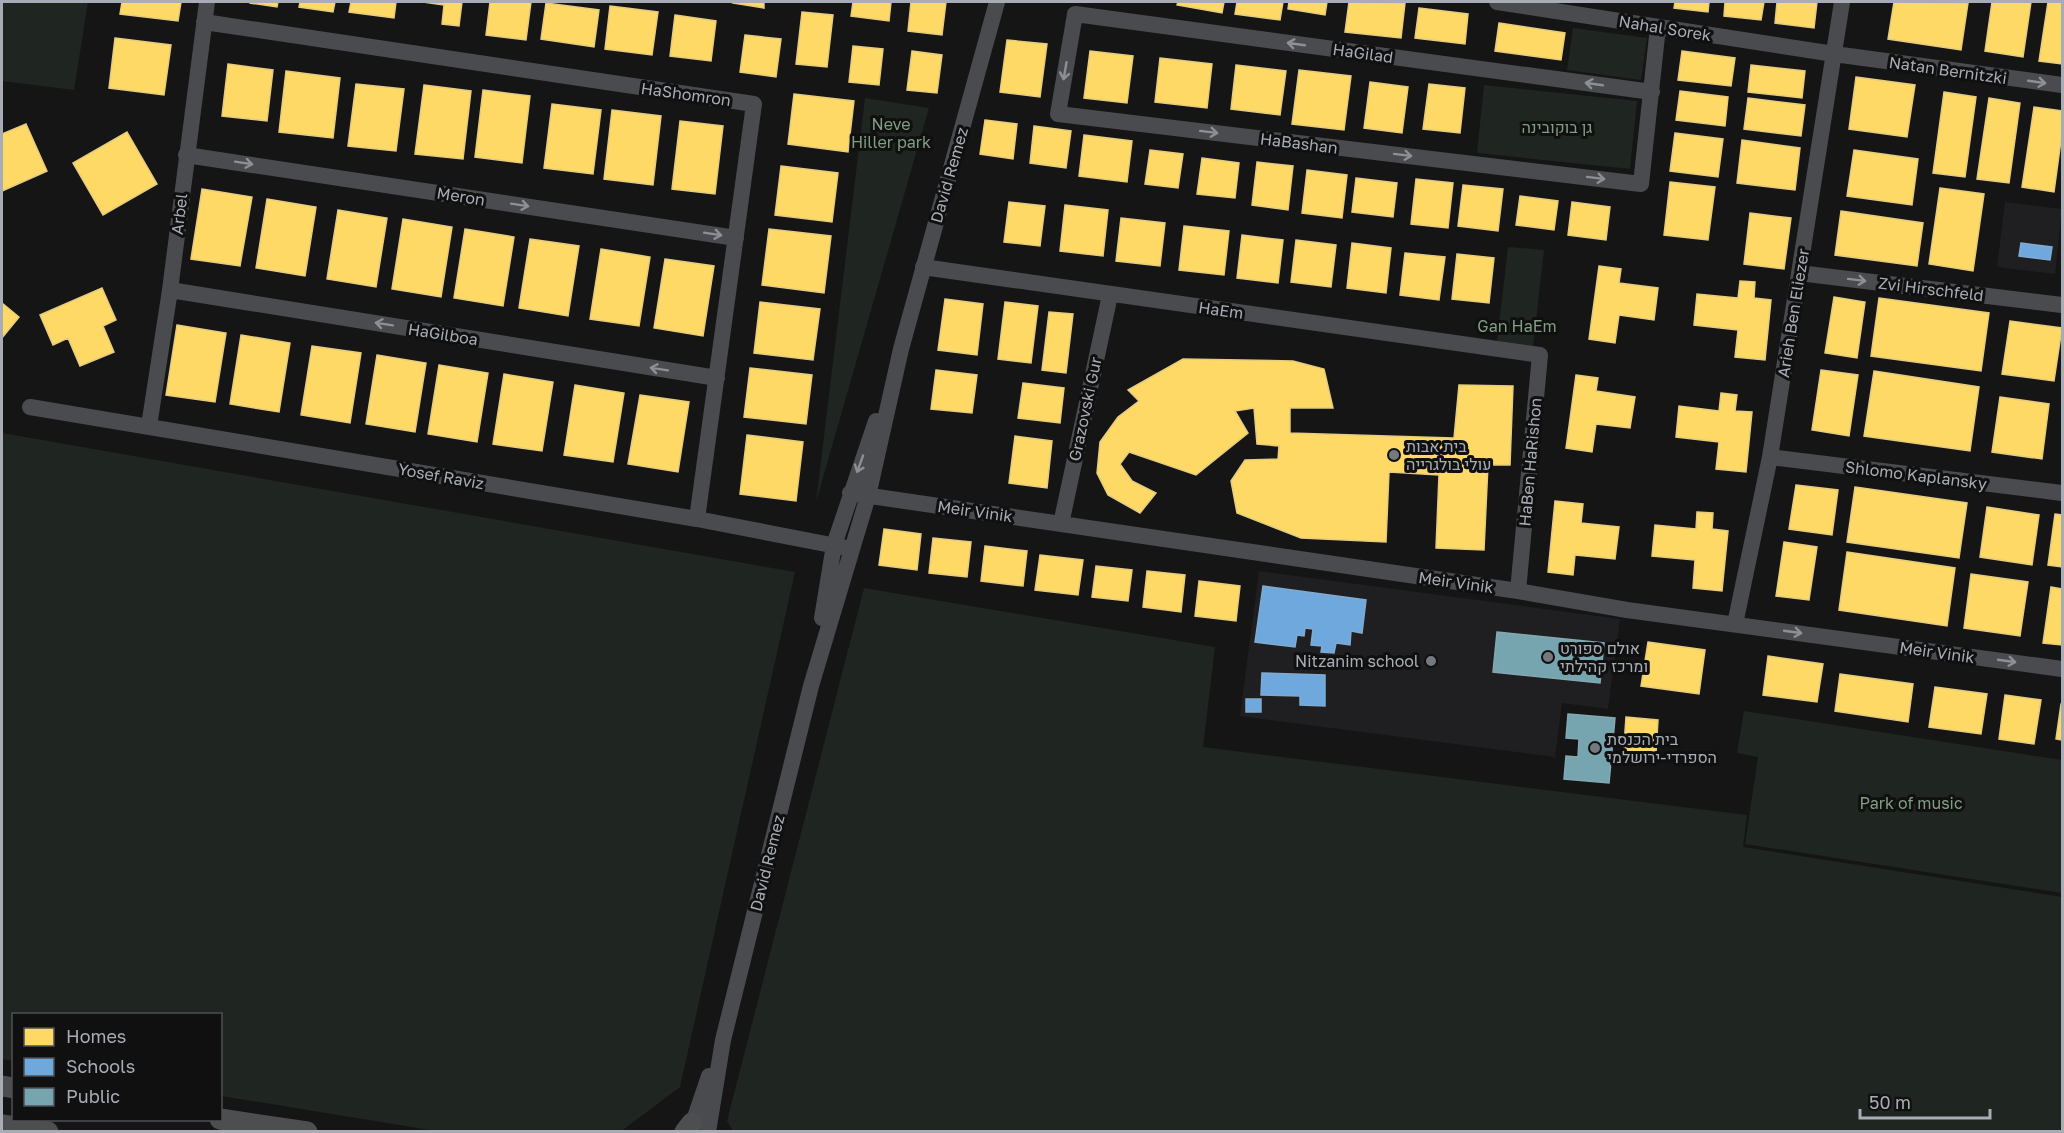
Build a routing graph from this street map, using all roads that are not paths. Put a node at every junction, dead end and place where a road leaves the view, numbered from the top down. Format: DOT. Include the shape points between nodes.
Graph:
graph roads {
  1 [pos="207,2"];
  2 [pos="997,2"];
  3 [pos="1497,2"];
  4 [pos="1842,2"];
  5 [pos="1075,14"];
  6 [pos="204,22"];
  7 [pos="1658,27"];
  8 [pos="1834,54"];
  9 [pos="2062,85"];
  10 [pos="1652,92"];
  11 [pos="186,155"];
  12 [pos="736,237"];
  13 [pos="923,267"];
  14 [pos="1799,273"];
  15 [pos="170,290"];
  16 [pos="1110,294"];
  17 [pos="2062,305"];
  18 [pos="901,349"];
  19 [pos="1519,351"];
  20 [pos="717,378"];
  21 [pos="30,407"];
  22 [pos="149,426"];
  23 [pos="1770,457"];
  24 [pos="850,493"];
  25 [pos="2062,493"];
  26 [pos="868,496"];
  27 [pos="698,519"];
  28 [pos="1061,524"];
  29 [pos="834,545"];
  30 [pos="852,549"];
  31 [pos="1518,591"];
  32 [pos="1735,624"];
  33 [pos="2062,669"];
  34 [pos="812,686"];
  35 [pos="222,1119"];
  36 [pos="2,1125"];
  37 [pos="694,1129"];
  38 [pos="48,1131"];
  39 [pos="307,1131"];
  1 -- 6 [label="street, Arbel"];
  2 -- 13 [label="street, David Remez"];
  3 -- 7 [label="street, Nahal Sorek"];
  4 -- 8 [label="street, Arieh Ben Eliezer"];
  10 -- 5 [label="street, HaGilad, one-way"];
  5 -- 10 [label="street, HaBashan, one-way" via="1058,114 1641,184"];
  6 -- 11 [label="street, Arbel"];
  6 -- 12 [label="street, HaShomron" via="754,104"];
  7 -- 8 [label="street, Nahal Sorek"];
  7 -- 10 [label="street"];
  8 -- 9 [label="street, Natan Bernitzki, one-way"];
  8 -- 14 [label="street, Arieh Ben Eliezer"];
  11 -- 12 [label="street, Meron, one-way"];
  11 -- 15 [label="street, Arbel"];
  12 -- 20 [label="street, HaShomron"];
  13 -- 16 [label="street, HaEm"];
  13 -- 18 [label="street, David Remez"];
  14 -- 17 [label="street, Zvi Hirschfeld, one-way"];
  14 -- 23 [label="street, Arieh Ben Eliezer"];
  20 -- 15 [label="street, HaGilboa, one-way"];
  15 -- 22 [label="street, Arbel"];
  16 -- 19 [label="street, HaEm"];
  16 -- 28 [label="street, Grazovski Gur"];
  18 -- 24 [label="street, David Remez, one-way"];
  18 -- 26 [label="street, David Remez"];
  19 -- 31 [label="street, HaBen HaRishon" via="1540,355"];
  20 -- 27 [label="street, HaShomron"];
  21 -- 22 [label="street, Yosef Raviz"];
  22 -- 27 [label="street, Yosef Raviz"];
  23 -- 25 [label="street, Shlomo Kaplansky"];
  23 -- 32 [label="street, Arieh Ben Eliezer"];
  24 -- 26 [label="street, Meir Vinik"];
  24 -- 29 [label="street, David Remez"];
  26 -- 28 [label="street, Meir Vinik"];
  26 -- 30 [label="street, David Remez"];
  27 -- 29 [label="street, Yosef Raviz"];
  28 -- 31 [label="street, Meir Vinik"];
  29 -- 30 [label="street, Yosef Raviz"];
  29 -- 34 [label="street, David Remez"];
  30 -- 34 [label="street, David Remez"];
  31 -- 32 [label="street, Meir Vinik"];
  32 -- 33 [label="street, Meir Vinik, one-way"];
  34 -- 37 [label="street, David Remez" via="723,1040"];
  35 -- 39 [label="main road"];
  36 -- 38 [label="main road"];
}
